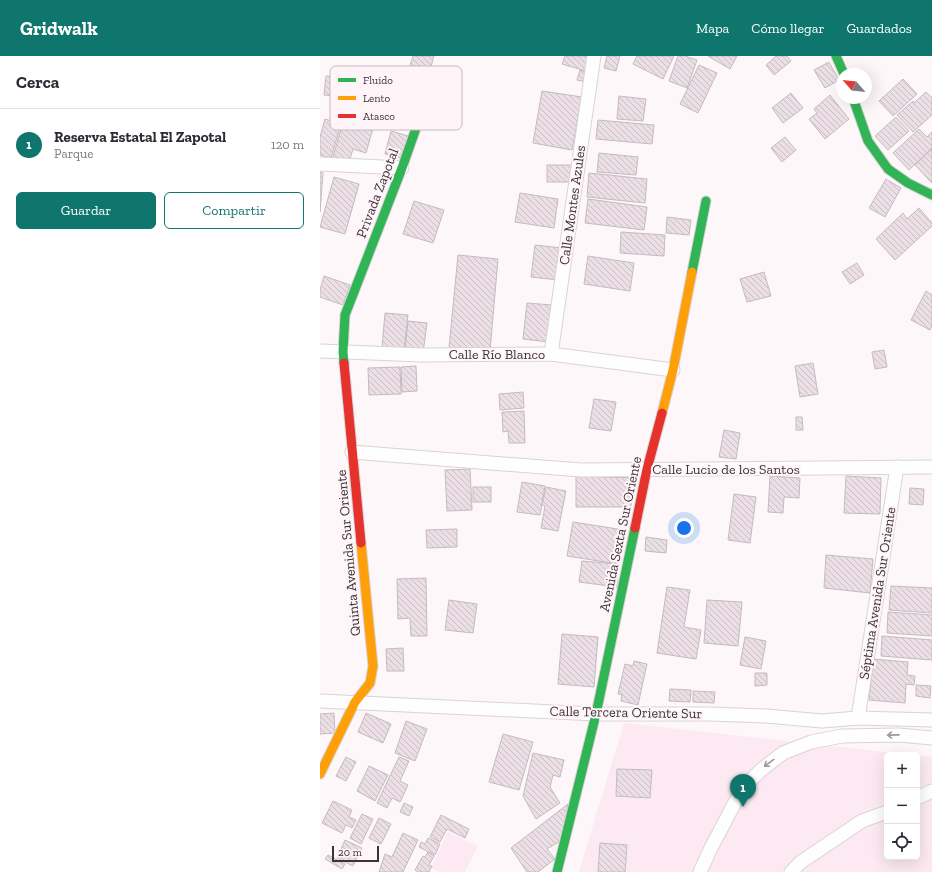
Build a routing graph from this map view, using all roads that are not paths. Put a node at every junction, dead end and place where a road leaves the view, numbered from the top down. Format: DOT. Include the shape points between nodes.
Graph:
graph roads {
  1 [pos="594,56"];
  2 [pos="836,56"];
  3 [pos="841,68"];
  4 [pos="855,104"];
  5 [pos="415,130"];
  6 [pos="320,164"];
  7 [pos="402,168"];
  8 [pos="932,195"];
  9 [pos="706,201"];
  10 [pos="345,316"];
  11 [pos="320,351"];
  12 [pos="343,352"];
  13 [pos="551,354"];
  14 [pos="673,370"];
  15 [pos="352,452"];
  16 [pos="896,467"];
  17 [pos="932,467"];
  18 [pos="647,469"];
  19 [pos="320,701"];
  20 [pos="355,702"];
  21 [pos="596,714"];
  22 [pos="858,718"];
  23 [pos="932,720"];
  24 [pos="932,738"];
  25 [pos="320,774"];
  26 [pos="932,791"];
  27 [pos="920,797"];
  28 [pos="884,813"];
  29 [pos="557,872"];
  30 [pos="700,872"];
  31 [pos="791,872"];
  1 -- 13 [label="street, Calle Montes Azules"];
  2 -- 3 [label="street"];
  4 -- 8 [label="street" via="868,141 888,169"];
  5 -- 7 [label="street, Privada Zapotal"];
  6 -- 7 [label="street"];
  7 -- 10 [label="street, Privada Zapotal"];
  9 -- 14 [label="street, Avenida Sexta Sur Oriente"];
  10 -- 12 [label="street, Quinta Avenida Sur Oriente"];
  11 -- 12 [label="street, Calle Río Blanco"];
  12 -- 13 [label="street, Calle Río Blanco" via="422,355"];
  12 -- 15 [label="street, Quinta Avenida Sur Oriente"];
  13 -- 14 [label="street, Calle Río Blanco"];
  14 -- 18 [label="street, Avenida Sexta Sur Oriente"];
  15 -- 18 [label="street, Calle Lucio de los Santos" via="581,470"];
  15 -- 20 [label="street, Quinta Avenida Sur Oriente" via="373,666 370,683"];
  16 -- 17 [label="street, Calle Lucio de los Santos"];
  16 -- 18 [label="street, Calle Lucio de los Santos"];
  16 -- 22 [label="street, Séptima Avenida Sur Oriente"];
  18 -- 21 [label="street, Avenida Sexta Sur Oriente"];
  19 -- 20 [label="street, Calle Tercera Oriente Sur"];
  20 -- 21 [label="street, Calle Tercera Oriente Sur"];
  20 -- 25 [label="street, Quinta Avenida Sur Oriente"];
  21 -- 22 [label="street, Calle Tercera Oriente Sur" via="711,714 822,721"];
  21 -- 29 [label="street, Avenida Sexta Sur Oriente"];
  22 -- 23 [label="street, Calle Tercera Oriente Sur"];
  24 -- 30 [label="street, one-way" via="899,735 842,736 811,742 784,753 761,770 742,790"];
  26 -- 27 [label="street"];
  28 -- 31 [label="street" via="862,821 801,862"];
}
